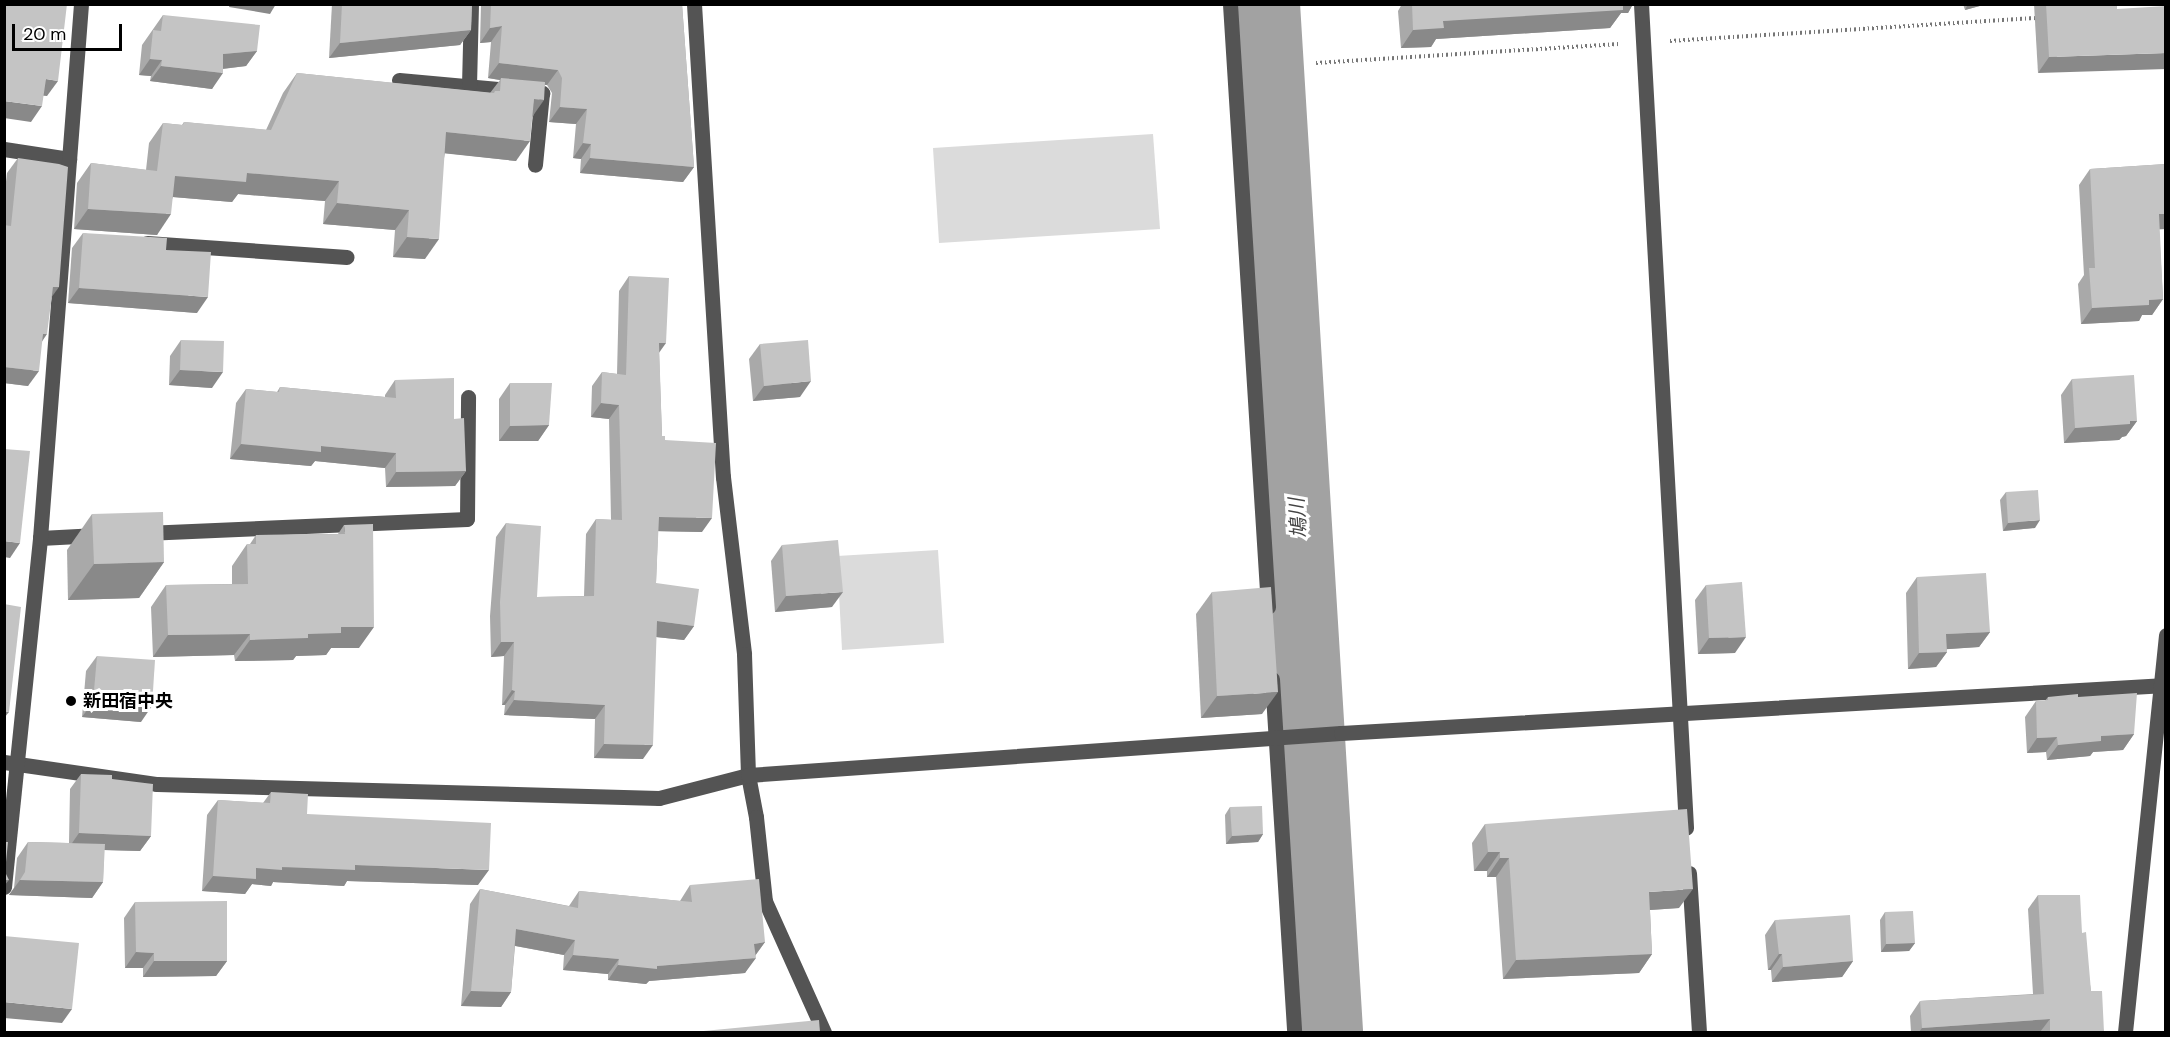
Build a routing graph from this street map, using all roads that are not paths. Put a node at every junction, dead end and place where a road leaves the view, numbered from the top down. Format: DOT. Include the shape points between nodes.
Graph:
graph roads {
  1 [pos="81,4"];
  2 [pos="471,4"];
  3 [pos="694,4"];
  4 [pos="1230,4"];
  5 [pos="1641,4"];
  6 [pos="399,80"];
  7 [pos="469,86"];
  8 [pos="4,149"];
  9 [pos="69,159"];
  10 [pos="535,165"];
  11 [pos="134,243"];
  12 [pos="346,257"];
  13 [pos="468,397"];
  14 [pos="135,534"];
  15 [pos="111,535"];
  16 [pos="40,538"];
  17 [pos="1269,620"];
  18 [pos="2166,635"];
  19 [pos="1272,667"];
  20 [pos="2163,686"];
  21 [pos="1679,713"];
  22 [pos="1283,738"];
  23 [pos="11,763"];
  24 [pos="748,775"];
  25 [pos="4,887"];
  26 [pos="824,1032"];
  27 [pos="1294,1032"];
  28 [pos="1699,1032"];
  29 [pos="2125,1032"];
  1 -- 9 [label="street"];
  2 -- 7 [label="street"];
  3 -- 24 [label="street" via="723,477 744,654"];
  4 -- 17 [label="street"];
  5 -- 21 [label="street"];
  6 -- 7 [label="street"];
  7 -- 10 [label="street" via="542,93"];
  8 -- 9 [label="street"];
  9 -- 16 [label="street" via="69,238"];
  11 -- 12 [label="street"];
  13 -- 14 [label="street" via="467,519"];
  15 -- 16 [label="street"];
  16 -- 23 [label="street"];
  18 -- 20 [label="street"];
  19 -- 22 [label="street"];
  20 -- 21 [label="street"];
  20 -- 29 [label="street"];
  21 -- 22 [label="street"];
  21 -- 28 [label="street"];
  22 -- 24 [label="street"];
  22 -- 27 [label="street"];
  23 -- 24 [label="street" via="157,784 658,798"];
  23 -- 25 [label="street"];
  24 -- 26 [label="street" via="765,901"];
}
